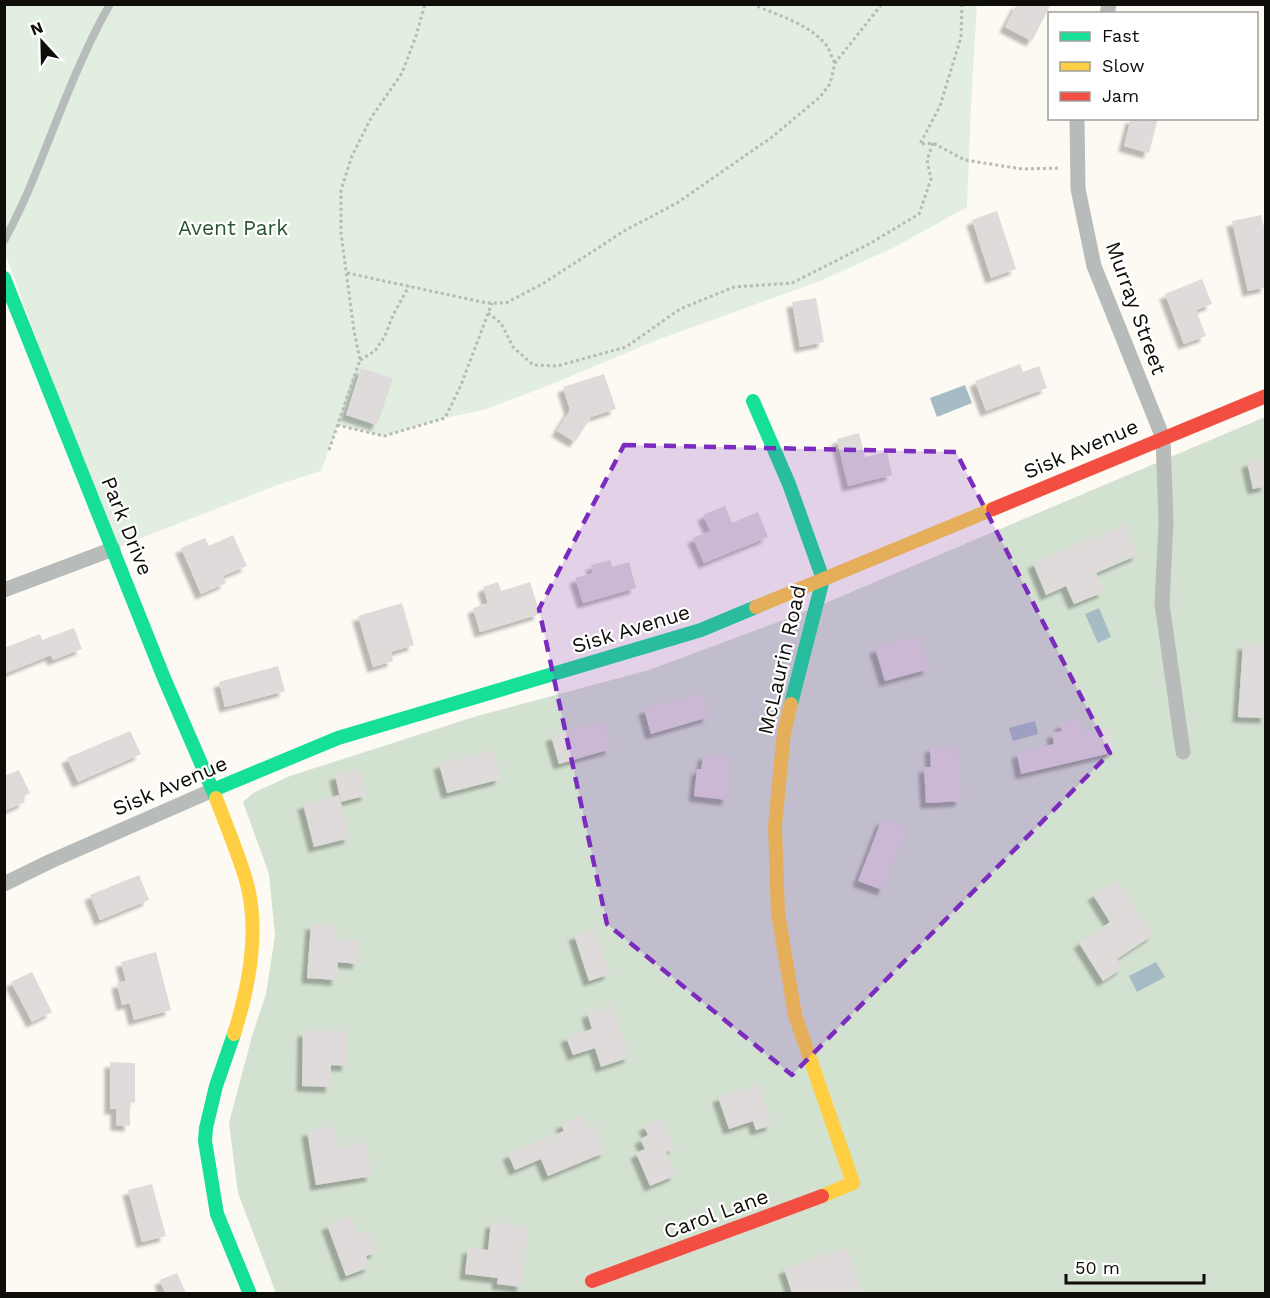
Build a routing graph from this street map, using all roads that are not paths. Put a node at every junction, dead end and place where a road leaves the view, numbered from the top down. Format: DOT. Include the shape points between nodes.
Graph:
graph roads {
  1 [pos="110,4"];
  2 [pos="1077,120"];
  3 [pos="4,241"];
  4 [pos="4,278"];
  5 [pos="1266,396"];
  6 [pos="753,402"];
  7 [pos="1163,438"];
  8 [pos="113,549"];
  9 [pos="823,579"];
  10 [pos="4,590"];
  11 [pos="1183,752"];
  12 [pos="213,790"];
  13 [pos="4,884"];
  14 [pos="853,1183"];
  15 [pos="592,1281"];
  16 [pos="250,1293"];
  1 -- 3 [label="lane" via="89,41 32,185"];
  2 -- 7 [label="street, Murray Street" via="1078,189 1094,266"];
  4 -- 8 [label="street, Park Drive"];
  5 -- 7 [label="street, Sisk Avenue"];
  6 -- 9 [label="street, McLaurin Road" via="789,484"];
  7 -- 9 [label="street, Sisk Avenue"];
  7 -- 11 [label="street, Murray Street" via="1166,522 1162,604"];
  8 -- 10 [label="street"];
  8 -- 12 [label="street, Park Drive"];
  9 -- 12 [label="street, Sisk Avenue" via="701,630 338,738"];
  9 -- 14 [label="street, McLaurin Road" via="784,732 775,826 778,913 795,1015"];
  12 -- 13 [label="street, Sisk Avenue"];
  12 -- 16 [label="street, Park Drive" via="247,882 253,929 251,966 216,1086 205,1141 217,1214"];
  14 -- 15 [label="street, Carol Lane"];
}
